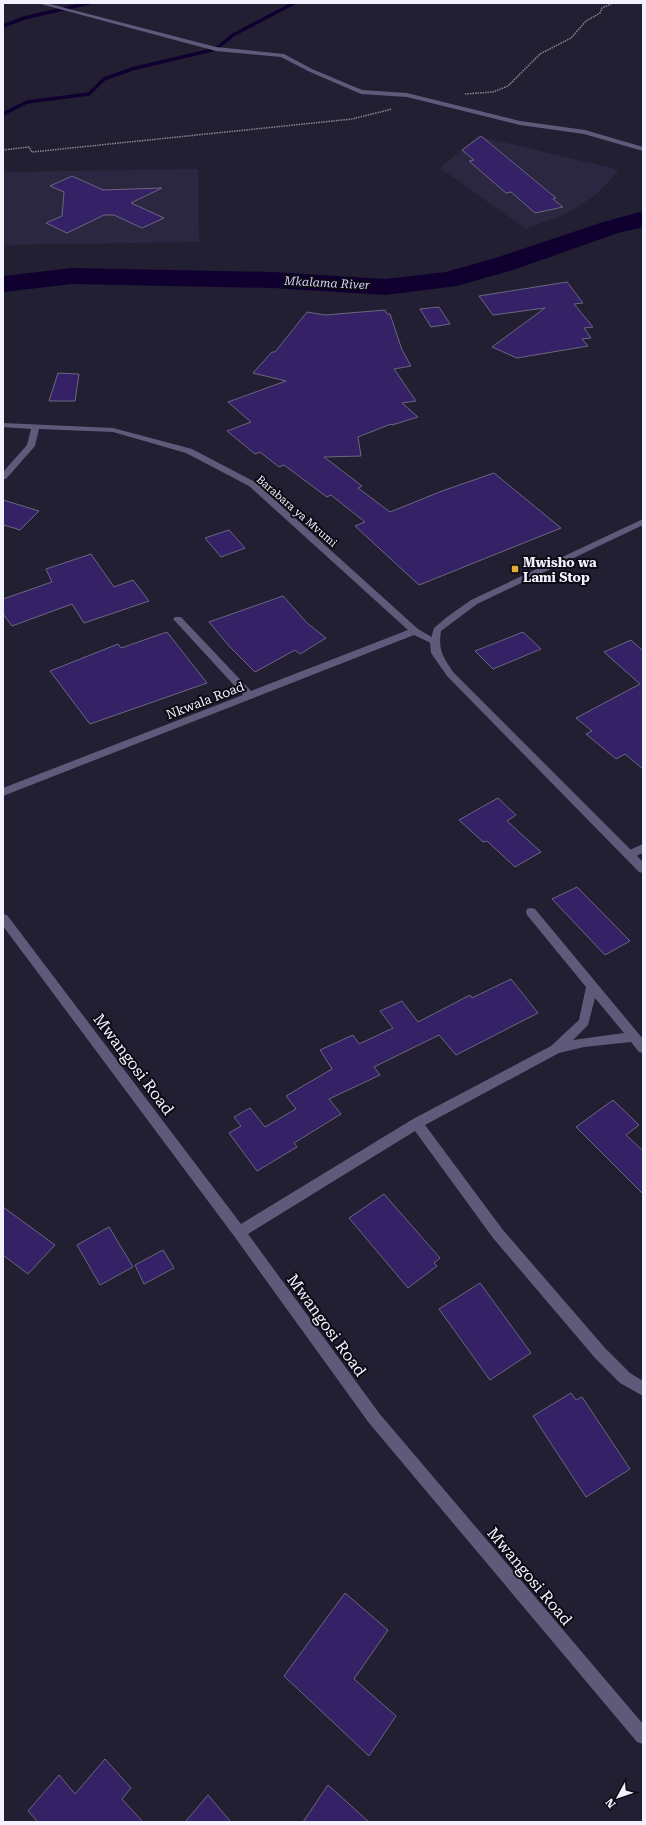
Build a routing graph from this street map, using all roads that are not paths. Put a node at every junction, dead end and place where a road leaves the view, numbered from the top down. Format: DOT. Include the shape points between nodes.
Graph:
graph roads {
  1 [pos="40,3"];
  2 [pos="643,149"];
  3 [pos="3,425"];
  4 [pos="36,426"];
  5 [pos="3,477"];
  6 [pos="643,522"];
  7 [pos="178,619"];
  8 [pos="416,631"];
  9 [pos="434,642"];
  10 [pos="250,696"];
  11 [pos="3,792"];
  12 [pos="643,848"];
  13 [pos="629,855"];
  14 [pos="643,869"];
  15 [pos="531,912"];
  16 [pos="3,918"];
  17 [pos="592,987"];
  18 [pos="632,1037"];
  19 [pos="556,1048"];
  20 [pos="643,1048"];
  21 [pos="417,1123"];
  22 [pos="239,1232"];
  23 [pos="643,1389"];
  24 [pos="643,1736"];
  1 -- 2 [label="street" via="216,49 282,54 310,70 361,92 407,95 520,123 585,132"];
  3 -- 4 [label="street, Barabara ya Mvumi"];
  4 -- 5 [label="street" via="31,446"];
  4 -- 8 [label="street, Barabara ya Mvumi" via="113,430 189,451 252,484"];
  6 -- 9 [label="street" via="474,602 437,630"];
  7 -- 10 [label="street"];
  8 -- 9 [label="street, Barabara ya Mvumi"];
  8 -- 10 [label="street, Nkwala Road"];
  9 -- 13 [label="street" via="436,653 450,674"];
  10 -- 11 [label="street, Nkwala Road"];
  12 -- 13 [label="street"];
  13 -- 14 [label="street"];
  15 -- 17 [label="street"];
  16 -- 22 [label="street, Mwangosi Road"];
  17 -- 18 [label="street"];
  17 -- 19 [label="street" via="584,1022"];
  18 -- 19 [label="street"];
  18 -- 20 [label="street"];
  19 -- 21 [label="street"];
  21 -- 22 [label="street"];
  21 -- 23 [label="street" via="503,1240 600,1353 625,1378"];
  22 -- 24 [label="street, Mwangosi Road" via="374,1418"];
}
